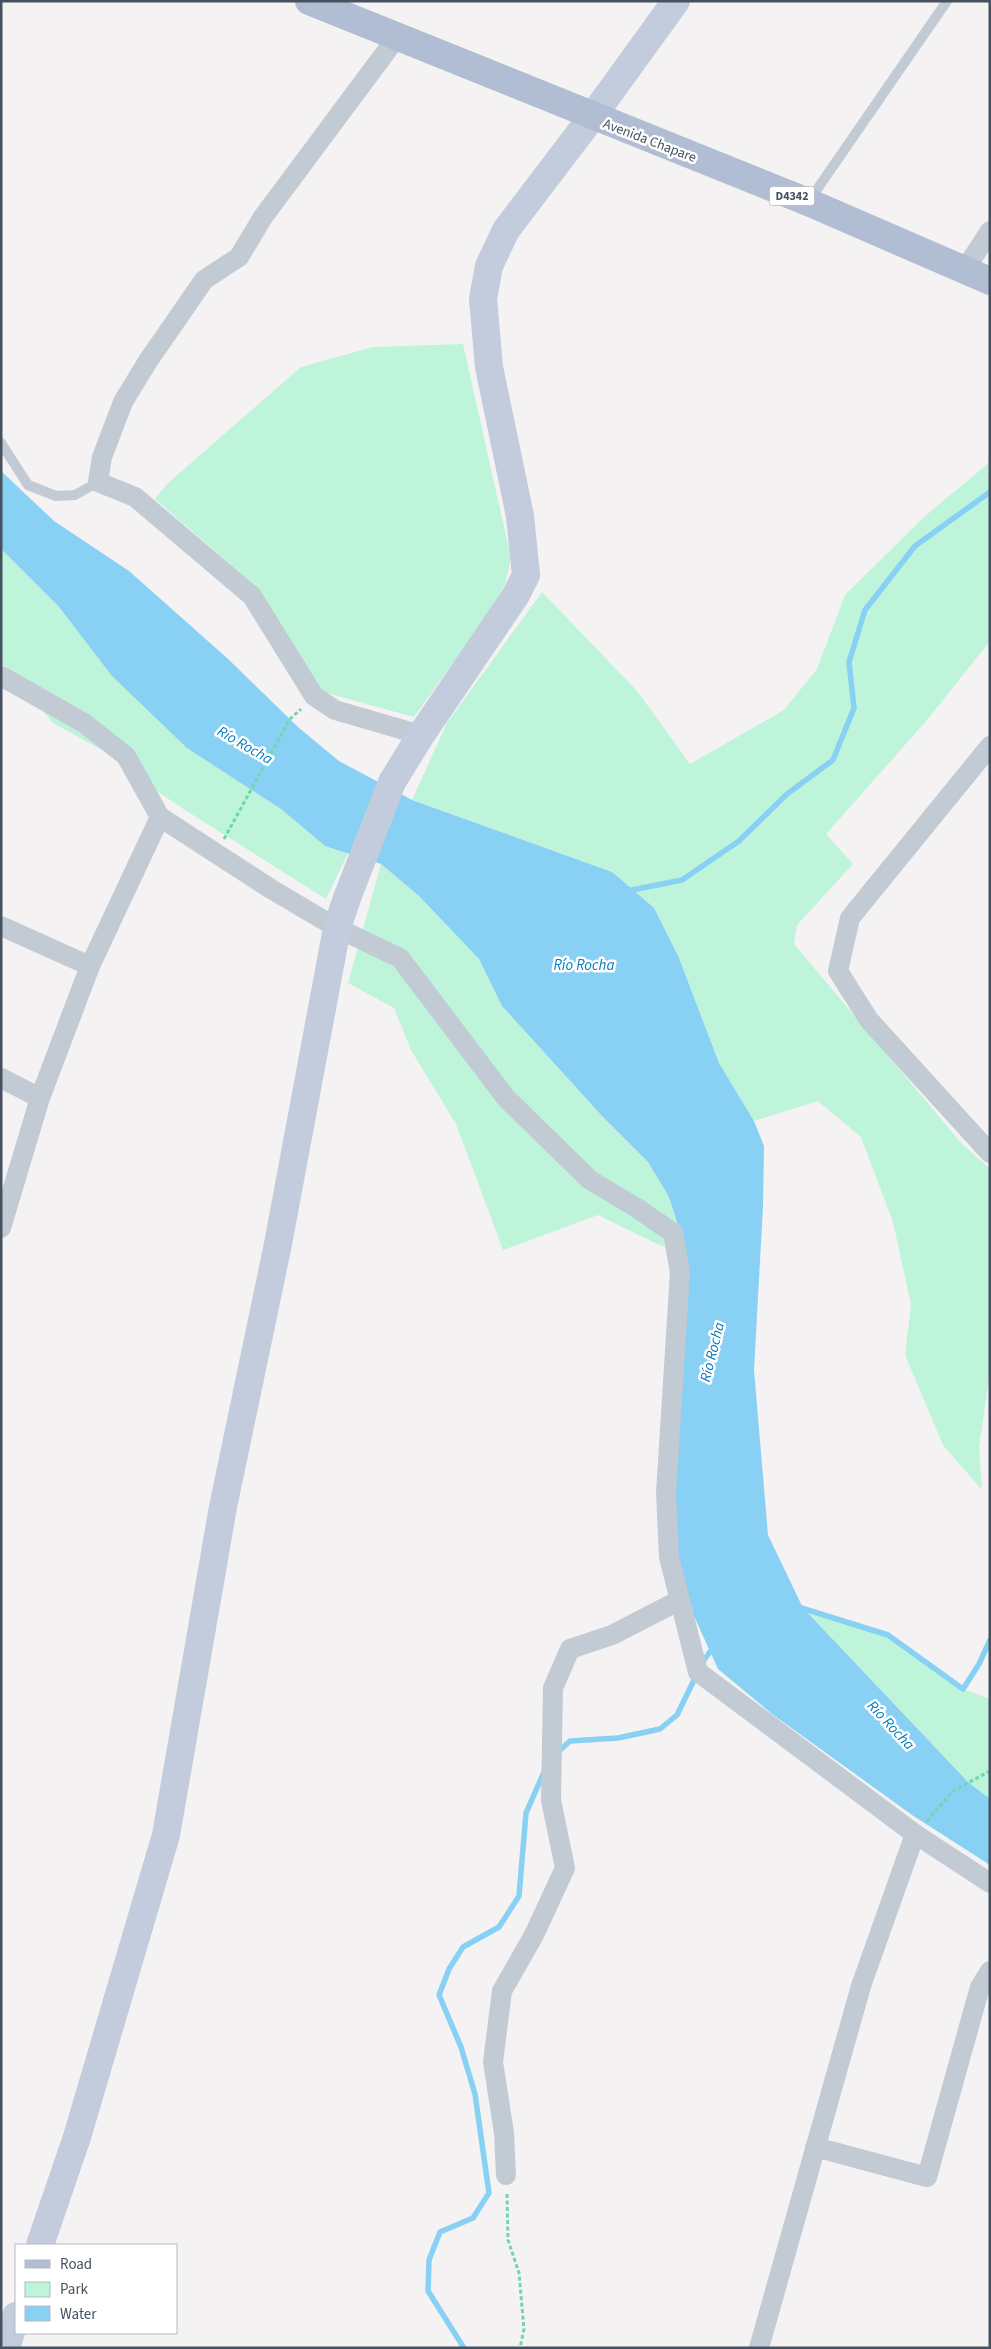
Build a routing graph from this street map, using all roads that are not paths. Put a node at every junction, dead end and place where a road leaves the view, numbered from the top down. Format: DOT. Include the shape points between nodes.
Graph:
graph roads {
  1 [pos="309,1"];
  2 [pos="676,1"];
  3 [pos="947,1"];
  4 [pos="397,37"];
  5 [pos="592,117"];
  6 [pos="808,202"];
  7 [pos="990,230"];
  8 [pos="964,270"];
  9 [pos="990,281"];
  10 [pos="1,443"];
  11 [pos="98,482"];
  12 [pos="1,676"];
  13 [pos="421,735"];
  14 [pos="990,746"];
  15 [pos="160,817"];
  16 [pos="1,926"];
  17 [pos="337,928"];
  18 [pos="90,966"];
  19 [pos="1,1078"];
  20 [pos="40,1098"];
  21 [pos="990,1153"];
  22 [pos="1,1228"];
  23 [pos="680,1600"];
  24 [pos="915,1834"];
  25 [pos="990,1883"];
  26 [pos="990,1972"];
  27 [pos="816,2147"];
  28 [pos="506,2176"];
  29 [pos="40,2244"];
  30 [pos="15,2319"];
  31 [pos="6,2348"];
  32 [pos="759,2348"];
  1 -- 4 [label="main road, Avenida Chapare / D4342"];
  2 -- 5 [label="main road"];
  3 -- 6 [label="lane"];
  4 -- 5 [label="main road, Avenida Chapare / D4342"];
  4 -- 11 [label="street" via="263,217 239,257 204,280 148,361 123,402 102,457"];
  5 -- 6 [label="main road, Avenida Chapare / D4342"];
  5 -- 13 [label="main road" via="506,230 489,266 483,299 489,367 520,516 526,575 516,595"];
  6 -- 8 [label="main road, Avenida Chapare / D4342"];
  7 -- 8 [label="street"];
  8 -- 9 [label="main road, Avenida Chapare / D4342"];
  10 -- 11 [label="lane" via="28,485 56,496 75,494"];
  11 -- 13 [label="street" via="135,497 252,596 314,696 335,710"];
  12 -- 15 [label="street" via="84,723 126,756"];
  13 -- 17 [label="main road" via="392,782"];
  14 -- 21 [label="street" via="850,918 838,971 869,1020"];
  15 -- 17 [label="street"];
  15 -- 18 [label="street"];
  16 -- 18 [label="street"];
  17 -- 23 [label="street" via="400,958 506,1098 590,1180 673,1233 680,1272 666,1494 669,1556"];
  17 -- 29 [label="main road" via="278,1244 223,1506 166,1835 96,2072"];
  18 -- 20 [label="street"];
  19 -- 20 [label="street"];
  20 -- 22 [label="street"];
  23 -- 24 [label="street" via="698,1672"];
  23 -- 28 [label="street" via="612,1635 570,1649 552,1688 551,1800 565,1868 534,1936 502,1991 493,2062 504,2133"];
  24 -- 25 [label="street"];
  24 -- 27 [label="street" via="860,1986"];
  26 -- 27 [label="street" via="980,1987 927,2177"];
  27 -- 32 [label="street"];
  30 -- 31 [label="main road"];
}
